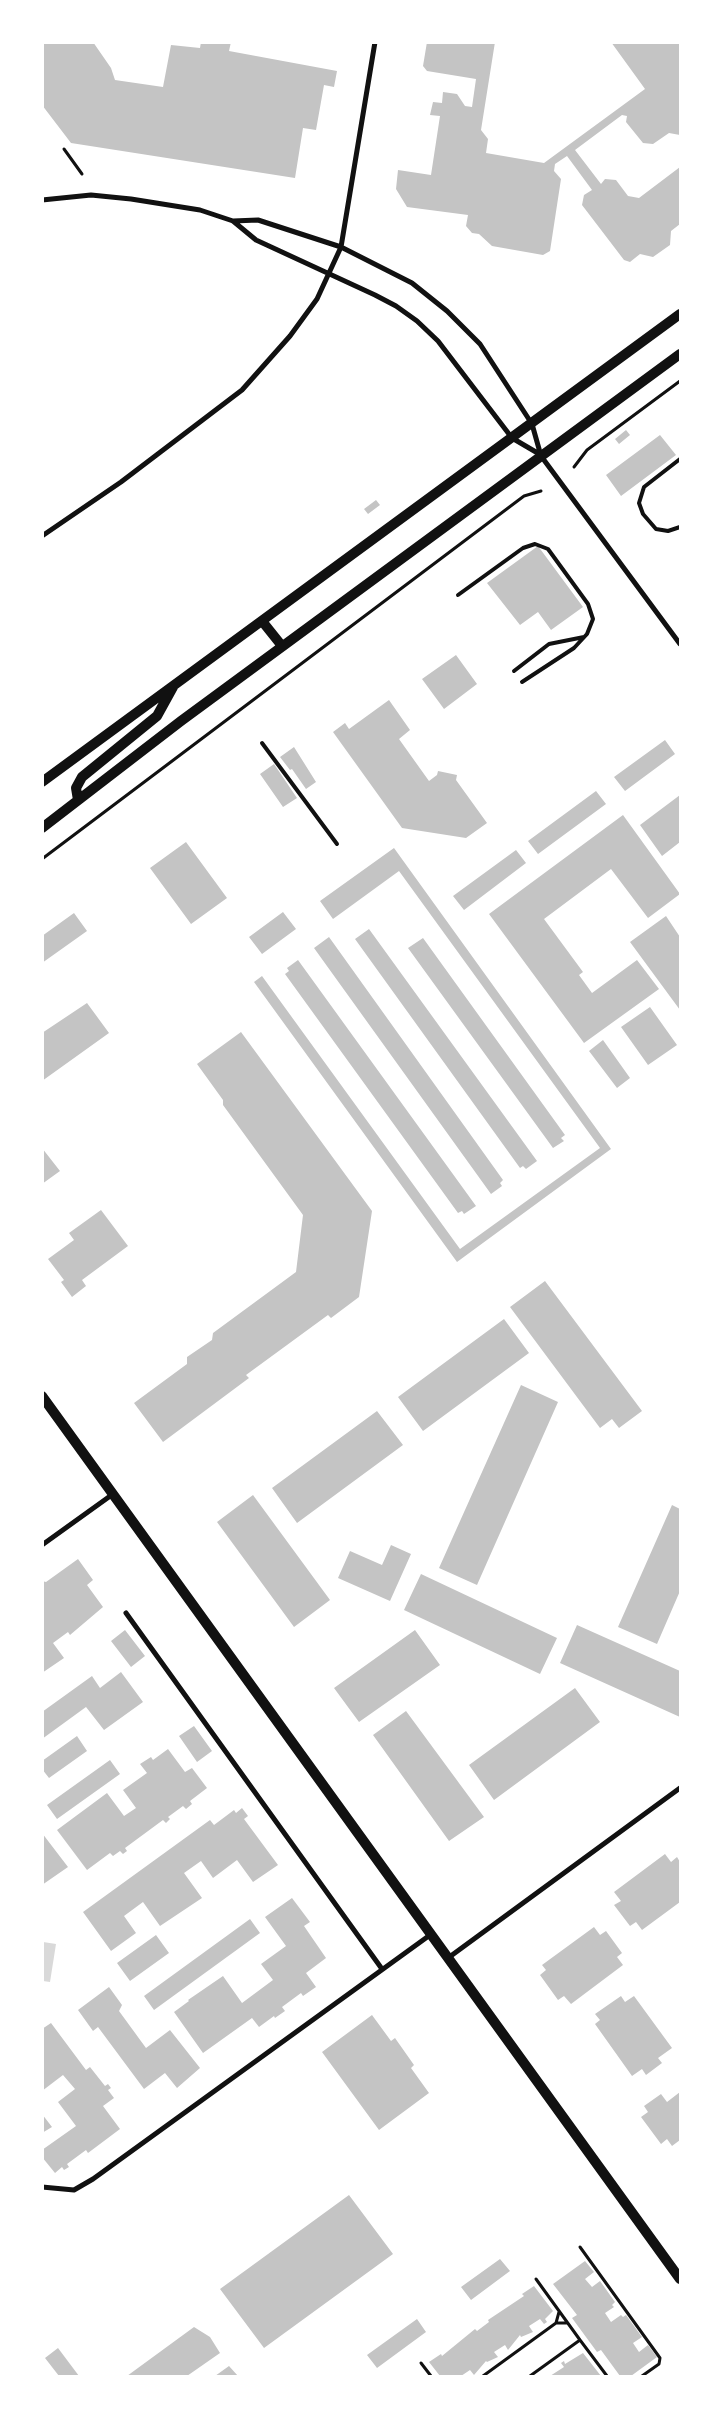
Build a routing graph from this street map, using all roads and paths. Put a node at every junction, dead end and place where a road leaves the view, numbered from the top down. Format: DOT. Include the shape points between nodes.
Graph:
graph roads {
  1 [pos="375,42"];
  2 [pos="64,149"];
  3 [pos="82,174"];
  4 [pos="42,200"];
  5 [pos="233,222"];
  6 [pos="341,247"];
  7 [pos="329,275"];
  8 [pos="680,314"];
  9 [pos="680,354"];
  10 [pos="680,381"];
  11 [pos="532,424"];
  12 [pos="512,438"];
  13 [pos="541,456"];
  14 [pos="680,459"];
  15 [pos="574,467"];
  16 [pos="541,490"];
  17 [pos="680,527"];
  18 [pos="42,536"];
  19 [pos="458,595"];
  20 [pos="262,621"];
  21 [pos="584,637"];
  22 [pos="680,644"];
  23 [pos="282,646"];
  24 [pos="514,670"];
  25 [pos="522,682"];
  26 [pos="174,684"];
  27 [pos="262,743"];
  28 [pos="42,782"];
  29 [pos="78,800"];
  30 [pos="42,828"];
  31 [pos="337,844"];
  32 [pos="42,859"];
  33 [pos="42,1396"];
  34 [pos="113,1494"];
  35 [pos="42,1545"];
  36 [pos="126,1613"];
  37 [pos="680,1788"];
  38 [pos="430,1935"];
  39 [pos="448,1959"];
  40 [pos="382,1969"];
  41 [pos="42,2187"];
  42 [pos="580,2247"];
  43 [pos="536,2279"];
  44 [pos="680,2279"];
  45 [pos="560,2312"];
  46 [pos="556,2323"];
  47 [pos="568,2323"];
  48 [pos="580,2340"];
  49 [pos="421,2362"];
  50 [pos="432,2376"];
  51 [pos="483,2376"];
  52 [pos="530,2376"];
  53 [pos="607,2376"];
  54 [pos="642,2376"];
  1 -- 6 [label="street"];
  2 -- 3 [label="path"];
  4 -- 5 [label="street" via="91,195 131,199 200,210"];
  5 -- 6 [label="street" via="258,220"];
  5 -- 7 [label="street" via="256,240"];
  6 -- 7 [label="street"];
  6 -- 11 [label="street" via="412,283 447,311 480,344"];
  7 -- 12 [label="street" via="382,298 417,320 438,341"];
  7 -- 18 [label="street" via="290,336 242,390 122,482"];
  8 -- 11 [label="main road"];
  9 -- 13 [label="main road"];
  10 -- 15 [label="path" via="587,450"];
  11 -- 12 [label="main road"];
  11 -- 13 [label="street"];
  12 -- 13 [label="street"];
  12 -- 20 [label="main road"];
  13 -- 22 [label="street"];
  13 -- 23 [label="main road"];
  14 -- 17 [label="lane" via="644,487 639,503 643,514 656,529 668,531"];
  16 -- 32 [label="path" via="524,496"];
  19 -- 21 [label="lane" via="523,548 540,544 548,549 592,611 592,625"];
  20 -- 23 [label="main road"];
  20 -- 26 [label="main road"];
  21 -- 24 [label="lane" via="549,644"];
  21 -- 25 [label="lane" via="574,648"];
  23 -- 29 [label="main road"];
  26 -- 28 [label="main road"];
  26 -- 29 [label="main road" via="157,716 82,777 76,788"];
  27 -- 31 [label="lane"];
  29 -- 30 [label="main road"];
  33 -- 34 [label="main road"];
  34 -- 35 [label="street"];
  34 -- 38 [label="main road"];
  36 -- 40 [label="street"];
  37 -- 39 [label="street"];
  38 -- 39 [label="main road"];
  38 -- 40 [label="street"];
  39 -- 44 [label="main road"];
  40 -- 41 [label="street" via="93,2179 74,2190"];
  42 -- 54 [label="path" via="660,2358 659,2364"];
  43 -- 45 [label="path"];
  45 -- 46 [label="path"];
  45 -- 47 [label="path"];
  46 -- 47 [label="path"];
  46 -- 51 [label="path"];
  47 -- 48 [label="path"];
  48 -- 52 [label="path"];
  48 -- 53 [label="path"];
  49 -- 50 [label="path"];
}
